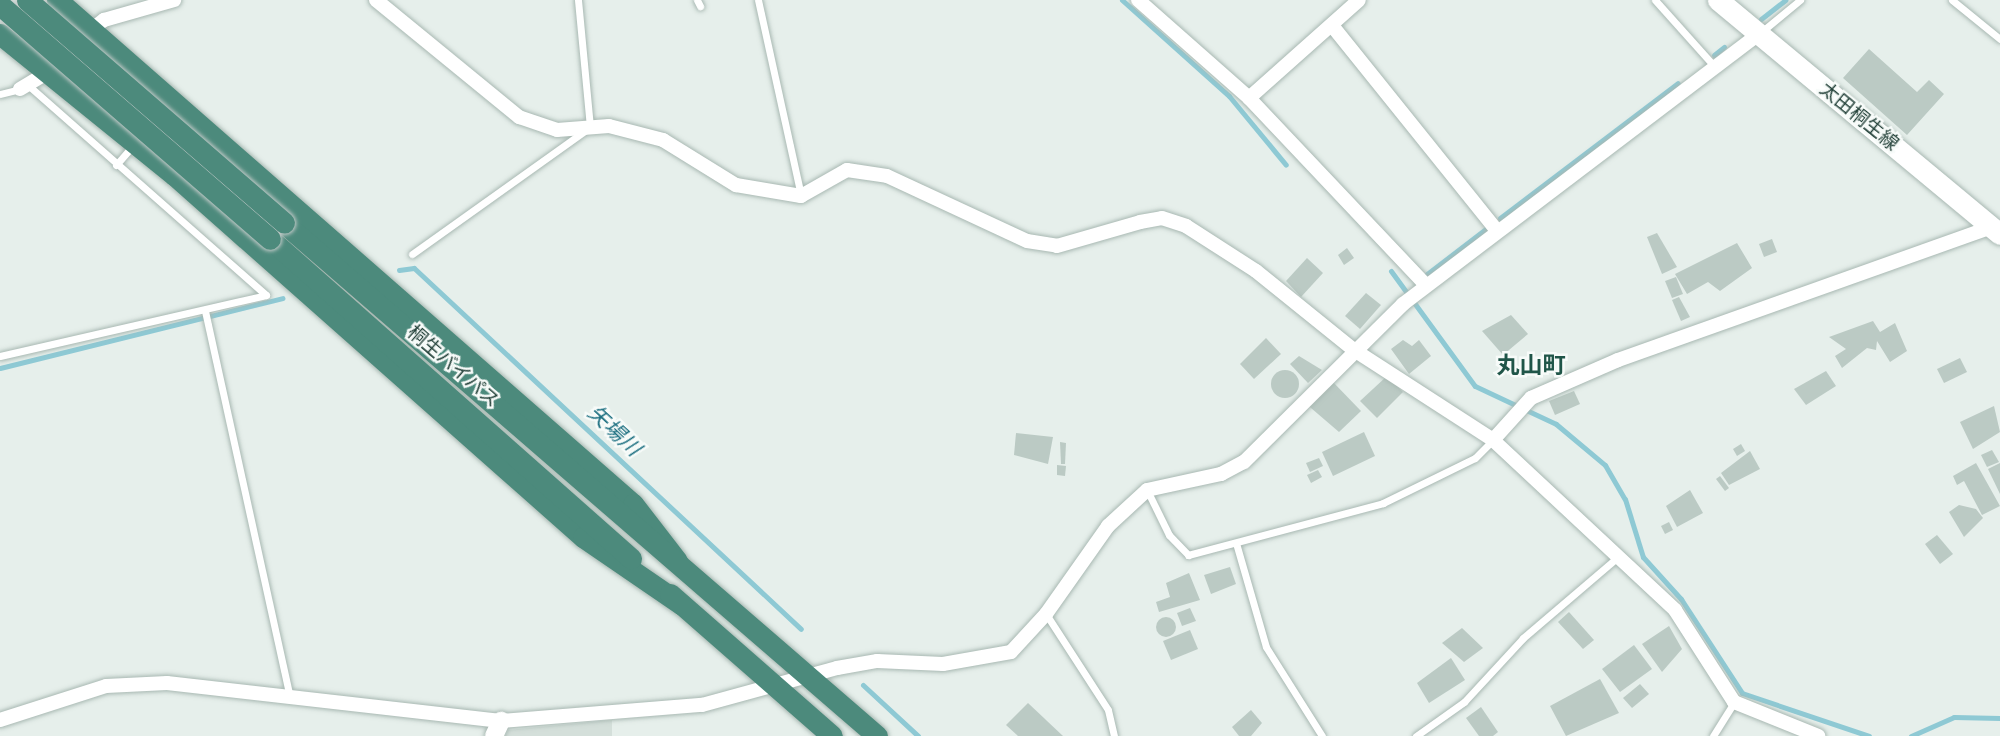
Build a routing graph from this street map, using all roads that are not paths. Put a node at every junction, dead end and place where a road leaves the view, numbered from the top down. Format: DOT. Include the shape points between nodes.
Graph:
graph roads {
  1 [pos="27,0"];
  2 [pos="57,0"];
  3 [pos="174,0"];
  4 [pos="376,0"];
  5 [pos="578,0"];
  6 [pos="758,0"];
  7 [pos="1138,0"];
  8 [pos="1359,0"];
  9 [pos="1655,0"];
  10 [pos="1718,0"];
  11 [pos="1800,0"];
  12 [pos="1952,0"];
  13 [pos="0,5"];
  14 [pos="1334,28"];
  15 [pos="90,29"];
  16 [pos="0,34"];
  17 [pos="1757,35"];
  18 [pos="2000,39"];
  19 [pos="1715,67"];
  20 [pos="32,84"];
  21 [pos="0,94"];
  22 [pos="1248,98"];
  23 [pos="590,127"];
  24 [pos="134,144"];
  25 [pos="116,164"];
  26 [pos="801,196"];
  27 [pos="277,231"];
  28 [pos="1497,231"];
  29 [pos="1996,231"];
  30 [pos="412,254"];
  31 [pos="1422,288"];
  32 [pos="205,311"];
  33 [pos="1354,350"];
  34 [pos="0,356"];
  35 [pos="1493,440"];
  36 [pos="1147,490"];
  37 [pos="1236,543"];
  38 [pos="1620,556"];
  39 [pos="677,561"];
  40 [pos="681,604"];
  41 [pos="1046,614"];
  42 [pos="806,674"];
  43 [pos="772,684"];
  44 [pos="290,698"];
  45 [pos="1734,702"];
  46 [pos="0,720"];
  47 [pos="497,729"];
  48 [pos="832,736"];
  49 [pos="877,736"];
  50 [pos="1114,736"];
  51 [pos="1322,736"];
  52 [pos="1416,736"];
  53 [pos="1713,736"];
  54 [pos="1818,736"];
  1 -- 27 [label="highway, 桐生バイパス, bridge"];
  2 -- 15 [label="highway"];
  3 -- 15 [label="street"];
  4 -- 23 [label="street" via="519,117 557,130"];
  5 -- 23 [label="lane"];
  6 -- 26 [label="lane"];
  7 -- 22 [label="street"];
  8 -- 14 [label="street"];
  9 -- 19 [label="lane"];
  10 -- 17 [label="main road, 太田桐生線"];
  11 -- 17 [label="lane"];
  12 -- 18 [label="lane"];
  13 -- 27 [label="highway, 桐生バイパス, bridge"];
  14 -- 22 [label="street"];
  14 -- 28 [label="street"];
  15 -- 20 [label="street"];
  15 -- 39 [label="highway" via="633,504"];
  16 -- 20 [label="highway"];
  17 -- 19 [label="street"];
  17 -- 29 [label="main road, 太田桐生線"];
  19 -- 28 [label="street"];
  20 -- 21 [label="lane"];
  20 -- 24 [label="highway"];
  20 -- 25 [label="lane"];
  22 -- 31 [label="street"];
  23 -- 26 [label="street" via="663,140 736,185"];
  23 -- 30 [label="lane"];
  24 -- 25 [label="lane"];
  24 -- 40 [label="highway" via="583,537"];
  25 -- 32 [label="lane" via="265,290 257,299"];
  26 -- 33 [label="street" via="847,170 887,176 1027,241 1057,246 1162,218 1217,243"];
  27 -- 39 [label="highway, 桐生バイパス"];
  27 -- 40 [label="highway, 桐生バイパス"];
  28 -- 31 [label="street"];
  29 -- 35 [label="street" via="1683,334 1531,398"];
  31 -- 33 [label="street"];
  32 -- 34 [label="lane"];
  32 -- 44 [label="lane"];
  33 -- 35 [label="street"];
  33 -- 36 [label="street" via="1244,462 1221,474"];
  35 -- 37 [label="lane" via="1475,458 1383,503"];
  35 -- 38 [label="street"];
  36 -- 37 [label="lane" via="1180,552"];
  36 -- 41 [label="street" via="1108,526"];
  37 -- 51 [label="lane" via="1266,648"];
  38 -- 45 [label="street" via="1675,610"];
  38 -- 52 [label="lane" via="1523,638 1464,702"];
  39 -- 42 [label="highway, 桐生バイパス"];
  40 -- 43 [label="highway, 桐生バイパス"];
  41 -- 42 [label="street" via="1011,652 943,664 877,661"];
  41 -- 50 [label="lane" via="1108,710"];
  42 -- 43 [label="street"];
  42 -- 49 [label="highway, 桐生バイパス"];
  43 -- 47 [label="street" via="702,705"];
  43 -- 48 [label="highway, 桐生バイパス"];
  44 -- 46 [label="street" via="129,684 86,691"];
  44 -- 47 [label="street"];
  45 -- 53 [label="lane"];
  45 -- 54 [label="street"];
}
